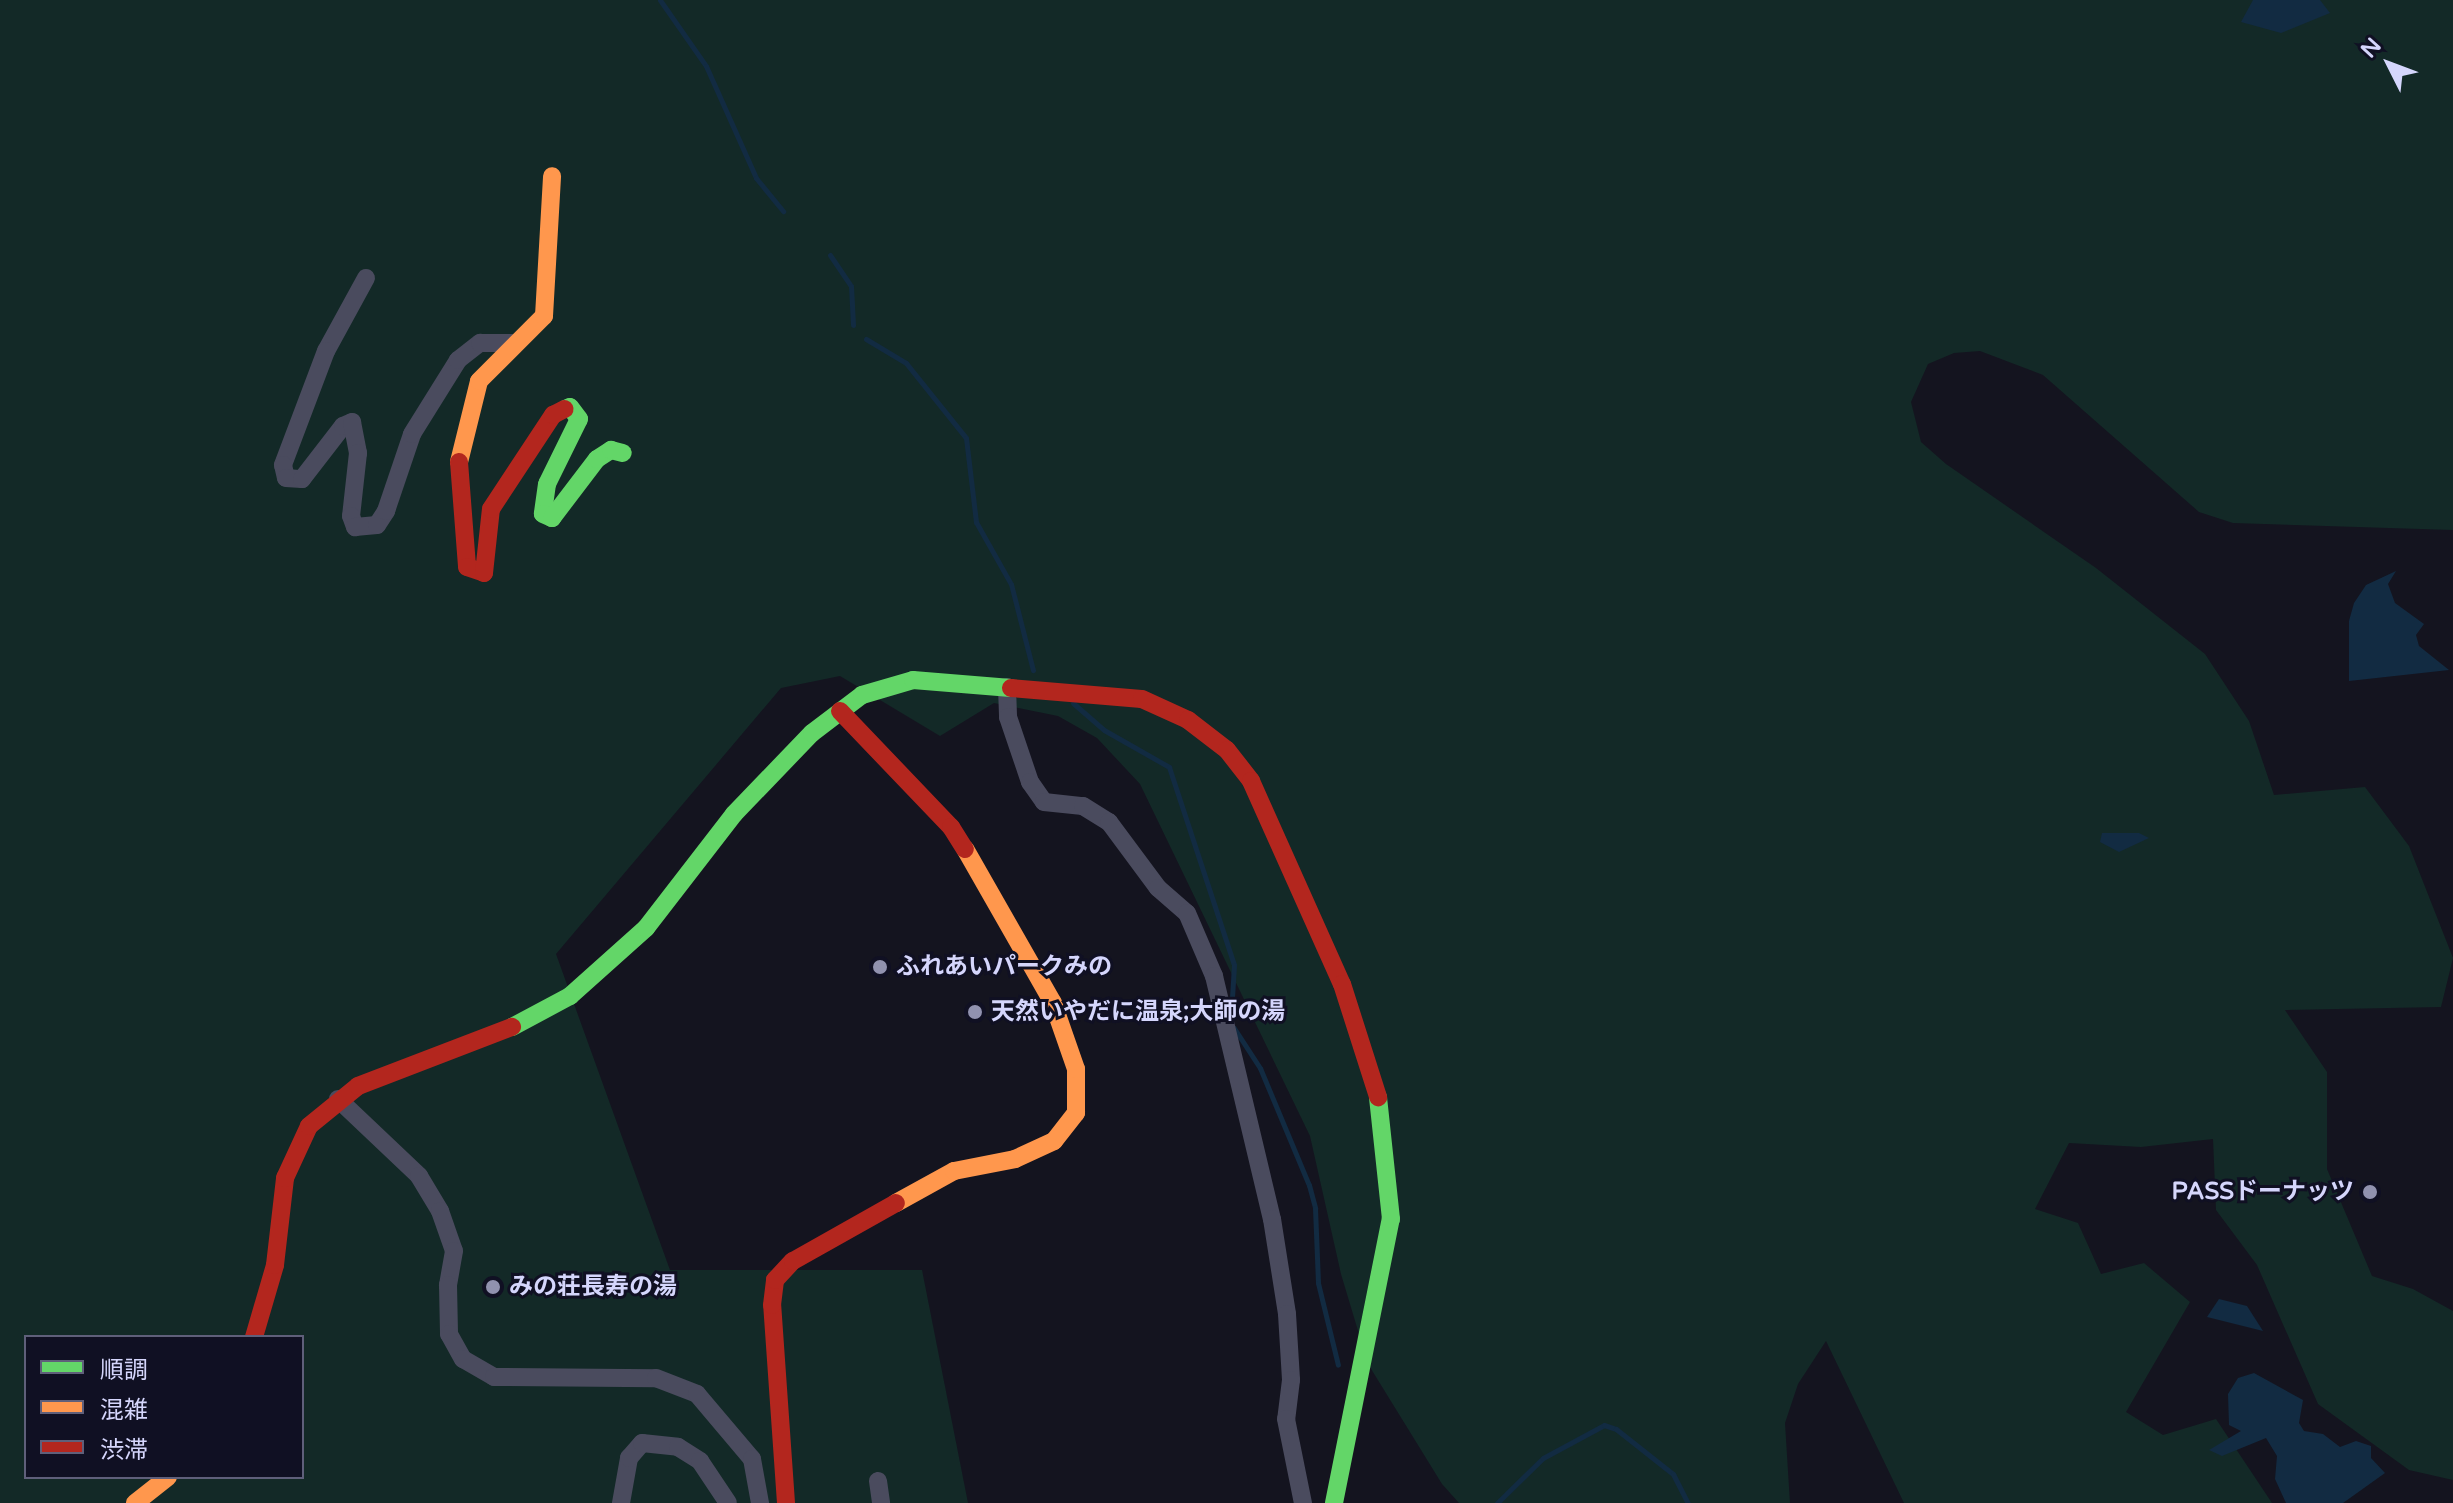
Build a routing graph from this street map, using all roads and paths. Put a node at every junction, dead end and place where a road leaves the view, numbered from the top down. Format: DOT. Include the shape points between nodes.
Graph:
graph roads {
  1 [pos="552,176"];
  2 [pos="366,278"];
  3 [pos="512,343"];
  4 [pos="623,453"];
  5 [pos="1007,687"];
  6 [pos="840,711"];
  7 [pos="338,1099"];
  8 [pos="255,1335"];
  9 [pos="165,1479"];
  10 [pos="878,1481"];
  11 [pos="135,1503"];
  12 [pos="621,1503"];
  13 [pos="728,1503"];
  14 [pos="760,1503"];
  15 [pos="786,1503"];
  16 [pos="881,1503"];
  17 [pos="1303,1503"];
  18 [pos="1334,1503"];
  1 -- 3 [label="street" via="544,316"];
  2 -- 3 [label="street" via="326,351 283,465 286,478 302,479 343,426 352,422 358,453 351,516 355,527 377,525 412,434 458,360 480,343"];
  3 -- 4 [label="street" via="479,381 459,457 467,567 484,573 491,509 553,415 570,407 579,419 547,484 543,514 552,518 597,459 611,450"];
  5 -- 6 [label="street" via="913,680 879,687"];
  5 -- 17 [label="street" via="1008,717 1030,782 1044,802 1083,806 1109,822 1158,888 1187,913 1214,976 1272,1219 1287,1314 1291,1380 1286,1419"];
  5 -- 18 [label="street" via="1142,699 1188,720 1227,750 1251,781 1342,984 1369,1059 1385,1129 1391,1219"];
  6 -- 7 [label="street" via="734,814 646,928 570,996 541,1016 404,1066"];
  6 -- 15 [label="street" via="951,827 996,898 1053,1003 1076,1069 1076,1113 1054,1141 1015,1159 954,1171 793,1261 775,1280 772,1305"];
  7 -- 8 [label="street" via="309,1126 285,1178 275,1265"];
  7 -- 14 [label="street" via="419,1176 440,1211 454,1251 449,1334 463,1359 494,1377 656,1378 697,1394 752,1459"];
  9 -- 11 [label="street"];
  10 -- 16 [label="street"];
  12 -- 13 [label="street" via="629,1458 642,1443 678,1447 700,1461"];
}
